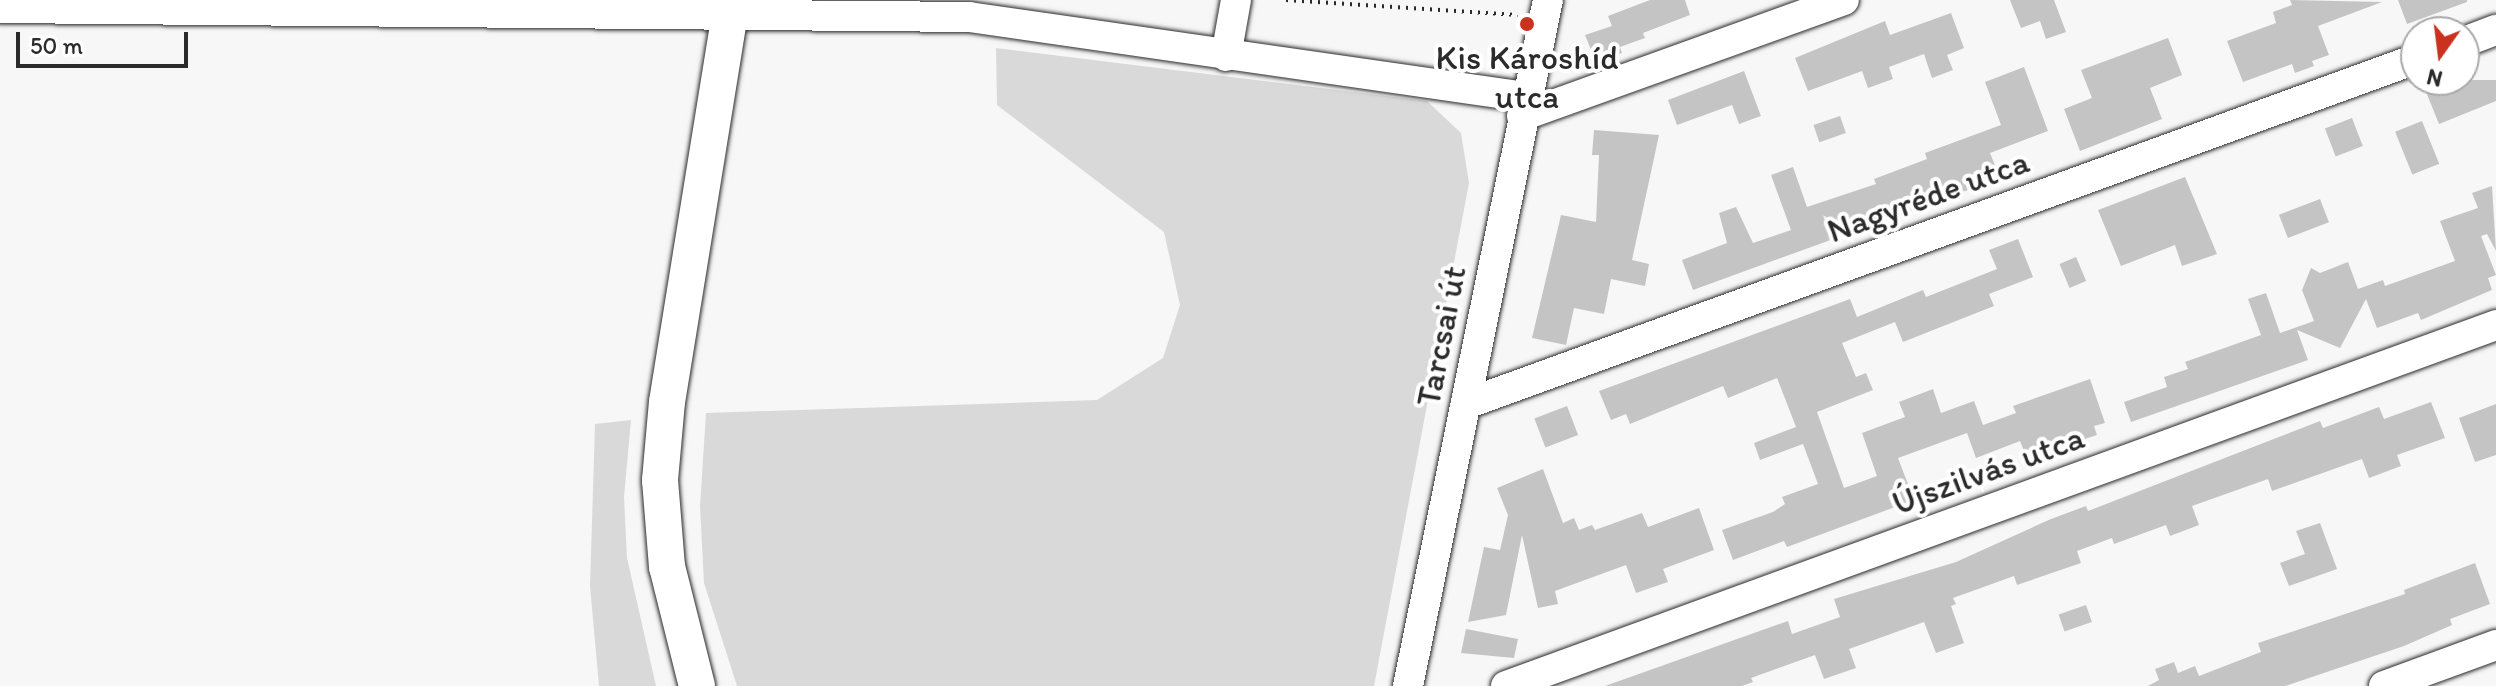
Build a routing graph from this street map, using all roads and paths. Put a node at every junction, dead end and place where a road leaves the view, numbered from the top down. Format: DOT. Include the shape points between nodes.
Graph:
graph roads {
  1 [pos="1236,0"];
  2 [pos="1286,0"];
  3 [pos="1844,0"];
  4 [pos="9,6"];
  5 [pos="634,7"];
  6 [pos="730,7"];
  7 [pos="1546,9"];
  8 [pos="1226,56"];
  9 [pos="2400,65"];
  10 [pos="1524,107"];
  11 [pos="2496,325"];
  12 [pos="1466,404"];
  13 [pos="2496,645"];
  14 [pos="697,686"];
  15 [pos="1408,686"];
  16 [pos="1506,686"];
  17 [pos="2384,686"];
  1 -- 8 [label="street"];
  2 -- 7 [label="path"];
  3 -- 10 [label="street"];
  4 -- 5 [label="street"];
  5 -- 6 [label="street"];
  6 -- 8 [label="street" via="969,17"];
  6 -- 14 [label="main road" via="667,402 660,480 667,567"];
  7 -- 10 [label="street, Tarcsai út"];
  8 -- 10 [label="street"];
  9 -- 12 [label="street, Nagyréde utca"];
  10 -- 12 [label="street, Tarcsai út"];
  11 -- 16 [label="street, Újszilvás utca"];
  12 -- 15 [label="street, Tarcsai út"];
  13 -- 17 [label="street"];
}
